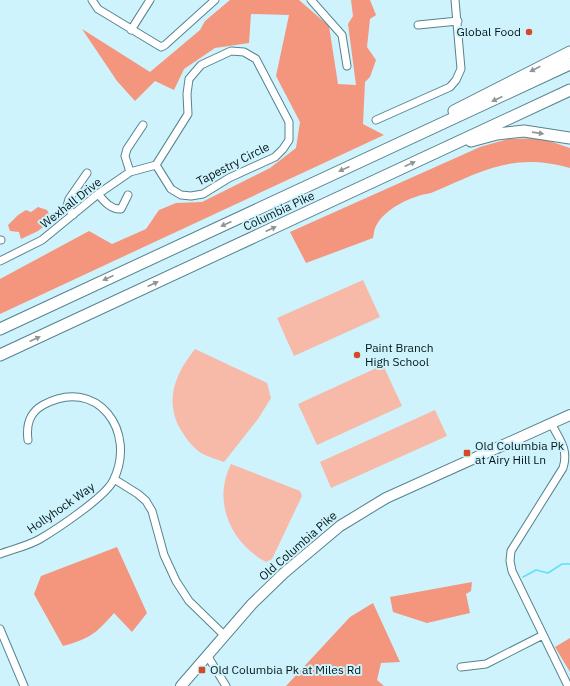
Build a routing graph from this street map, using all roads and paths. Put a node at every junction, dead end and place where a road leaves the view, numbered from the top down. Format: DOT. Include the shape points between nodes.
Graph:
graph roads {
  1 [pos="92,0"];
  2 [pos="150,0"];
  3 [pos="215,0"];
  4 [pos="311,0"];
  5 [pos="455,0"];
  6 [pos="458,21"];
  7 [pos="418,24"];
  8 [pos="131,30"];
  9 [pos="570,52"];
  10 [pos="570,64"];
  11 [pos="347,66"];
  12 [pos="570,90"];
  13 [pos="376,120"];
  14 [pos="143,125"];
  15 [pos="570,138"];
  16 [pos="445,147"];
  17 [pos="380,152"];
  18 [pos="156,165"];
  19 [pos="87,172"];
  20 [pos="130,172"];
  21 [pos="98,194"];
  22 [pos="128,195"];
  23 [pos="73,215"];
  24 [pos="0,261"];
  25 [pos="0,329"];
  26 [pos="0,355"];
  27 [pos="570,414"];
  28 [pos="551,423"];
  29 [pos="28,440"];
  30 [pos="114,480"];
  31 [pos="0,554"];
  32 [pos="0,629"];
  33 [pos="224,635"];
  34 [pos="543,635"];
  35 [pos="207,656"];
  36 [pos="461,667"];
  37 [pos="24,686"];
  38 [pos="181,686"];
  39 [pos="226,686"];
  40 [pos="568,686"];
  1 -- 8 [label="street" via="98,9"];
  2 -- 8 [label="street"];
  3 -- 8 [label="street" via="165,46 156,45"];
  4 -- 11 [label="street" via="342,35"];
  5 -- 6 [label="street"];
  6 -- 7 [label="street"];
  6 -- 13 [label="street" via="461,69 456,80 450,87"];
  9 -- 17 [label="highway, one-way" via="476,99"];
  10 -- 17 [label="highway, Columbia Pike, one-way"];
  12 -- 16 [label="highway, Columbia Pike"];
  14 -- 20 [label="street" via="125,156"];
  16 -- 15 [label="highway, one-way" via="497,134 524,131"];
  26 -- 16 [label="highway, Columbia Pike, one-way"];
  17 -- 25 [label="highway, Columbia Pike, one-way"];
  18 -- 18 [label="street, Tapestry Circle" via="171,189 181,195 191,196 203,194 229,178 275,157 283,149 289,140 290,122 256,59 244,52 231,51 201,65 189,79 188,114"];
  18 -- 20 [label="street, Wexhall Drive"];
  19 -- 23 [label="street" via="69,199 67,206"];
  20 -- 21 [label="street, Wexhall Drive"];
  21 -- 22 [label="street" via="117,209 121,209"];
  21 -- 23 [label="street, Wexhall Drive"];
  23 -- 24 [label="street, Wexhall Drive" via="42,240"];
  27 -- 28 [label="main road, Old Columbia Pike"];
  28 -- 33 [label="main road, Old Columbia Pike" via="386,498 355,516 328,535 284,573"];
  28 -- 34 [label="street" via="566,457 556,482 511,552 510,560"];
  29 -- 30 [label="street" via="26,429 30,416 52,400 82,397 98,403 109,413 117,430 120,455"];
  30 -- 31 [label="street, Hollyhock Way" via="95,500 40,539"];
  30 -- 33 [label="street" via="146,501 152,511 164,555 176,581 189,602"];
  32 -- 37 [label="street"];
  33 -- 35 [label="main road, Old Columbia Pike"];
  34 -- 36 [label="street" via="486,664"];
  34 -- 40 [label="street"];
  35 -- 38 [label="main road, Old Columbia Pike"];
  35 -- 39 [label="street"];
}
